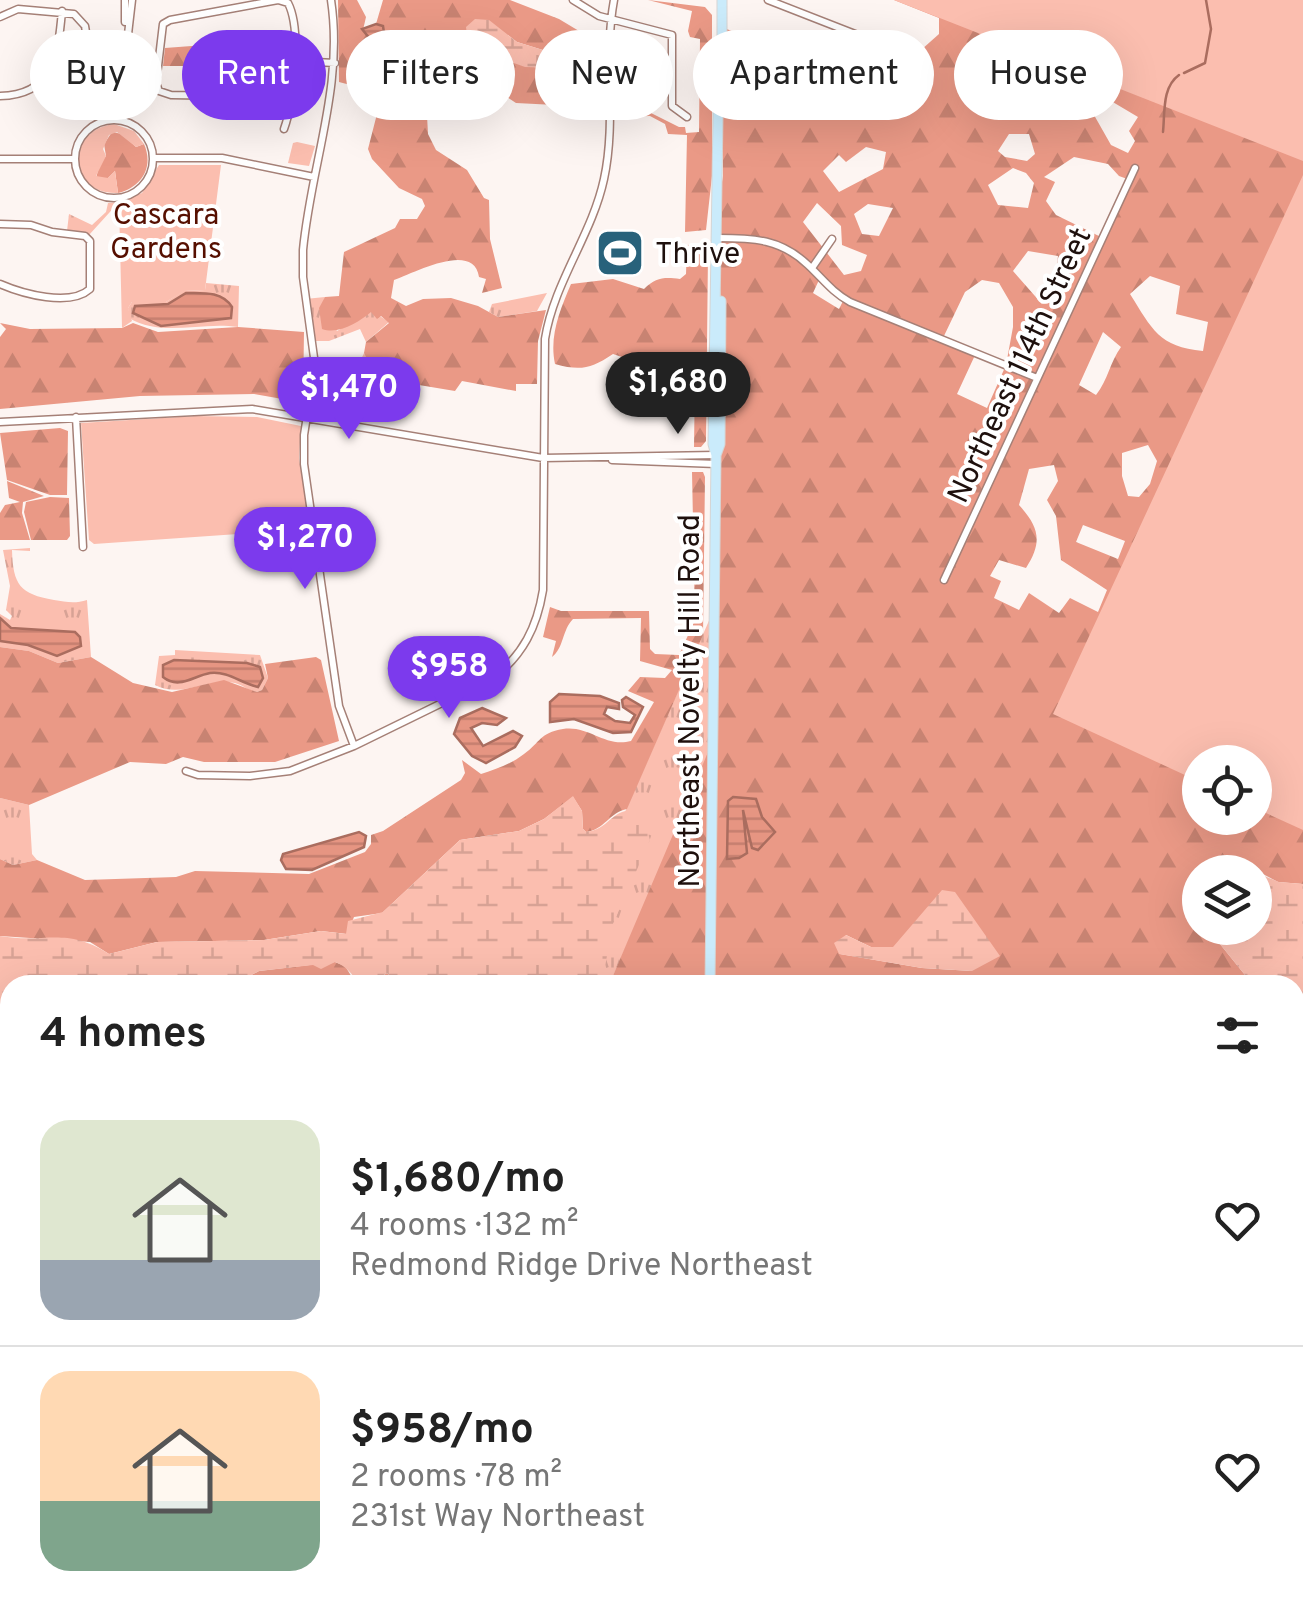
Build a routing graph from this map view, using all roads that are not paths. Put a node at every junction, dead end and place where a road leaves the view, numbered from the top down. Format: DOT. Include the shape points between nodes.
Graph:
graph roads {
  1 [pos="128,0"];
  2 [pos="284,0"];
  3 [pos="331,0"];
  4 [pos="573,0"];
  5 [pos="614,0"];
  6 [pos="722,0"];
  7 [pos="768,0"];
  8 [pos="62,11"];
  9 [pos="1,16"];
  10 [pos="611,18"];
  11 [pos="84,30"];
  12 [pos="126,30"];
  13 [pos="293,30"];
  14 [pos="845,30"];
  15 [pos="162,31"];
  16 [pos="326,63"];
  17 [pos="335,63"];
  18 [pos="0,96"];
  19 [pos="687,117"];
  20 [pos="118,120"];
  21 [pos="286,120"];
  22 [pos="284,129"];
  23 [pos="153,158"];
  24 [pos="0,159"];
  25 [pos="75,159"];
  26 [pos="1135,168"];
  27 [pos="314,177"];
  28 [pos="0,224"];
  29 [pos="718,238"];
  30 [pos="832,239"];
  31 [pos="812,268"];
  32 [pos="0,284"];
  33 [pos="1036,378"];
  34 [pos="76,417"];
  35 [pos="308,418"];
  36 [pos="0,422"];
  37 [pos="542,458"];
  38 [pos="716,460"];
  39 [pos="83,547"];
  40 [pos="944,580"];
  41 [pos="354,746"];
  42 [pos="186,771"];
  43 [pos="712,975"];
  1 -- 12 [label="street"];
  2 -- 13 [label="street"];
  2 -- 15 [label="street" via="170,20"];
  3 -- 17 [label="street"];
  4 -- 10 [label="street"];
  5 -- 10 [label="street"];
  6 -- 29 [label="main road, Northeast Novelty Hill Road"];
  7 -- 14 [label="street"];
  8 -- 9 [label="street" via="16,9"];
  8 -- 11 [label="street" via="74,14"];
  8 -- 18 [label="street" via="48,74 32,89"];
  10 -- 19 [label="street" via="672,35 672,106"];
  10 -- 37 [label="street" via="609,155 590,224 546,326"];
  16 -- 17 [label="street"];
  17 -- 27 [label="street"];
  20 -- 23 [label="street" via="145,135"];
  20 -- 25 [label="street" via="90,129"];
  21 -- 22 [label="street"];
  23 -- 25 [label="street" via="142,186 114,198 87,188"];
  23 -- 27 [label="street" via="222,158"];
  24 -- 25 [label="street"];
  26 -- 33 [label="street, Northeast 114th Street"];
  27 -- 35 [label="street" via="303,264 314,344"];
  28 -- 32 [label="street" via="90,241 91,280 85,294 47,296"];
  29 -- 31 [label="street" via="770,241"];
  29 -- 38 [label="main road, Northeast Novelty Hill Road"];
  30 -- 31 [label="street"];
  31 -- 33 [label="street" via="850,302"];
  33 -- 40 [label="street, Northeast 114th Street"];
  34 -- 35 [label="street" via="240,408"];
  34 -- 36 [label="street"];
  34 -- 39 [label="street"];
  35 -- 37 [label="street"];
  35 -- 41 [label="street" via="304,464 340,706"];
  37 -- 38 [label="street" via="635,454"];
  37 -- 41 [label="street" via="542,590 534,628 516,657 477,687"];
  38 -- 43 [label="main road, Northeast Novelty Hill Road"];
  41 -- 42 [label="street" via="269,775"];
}
